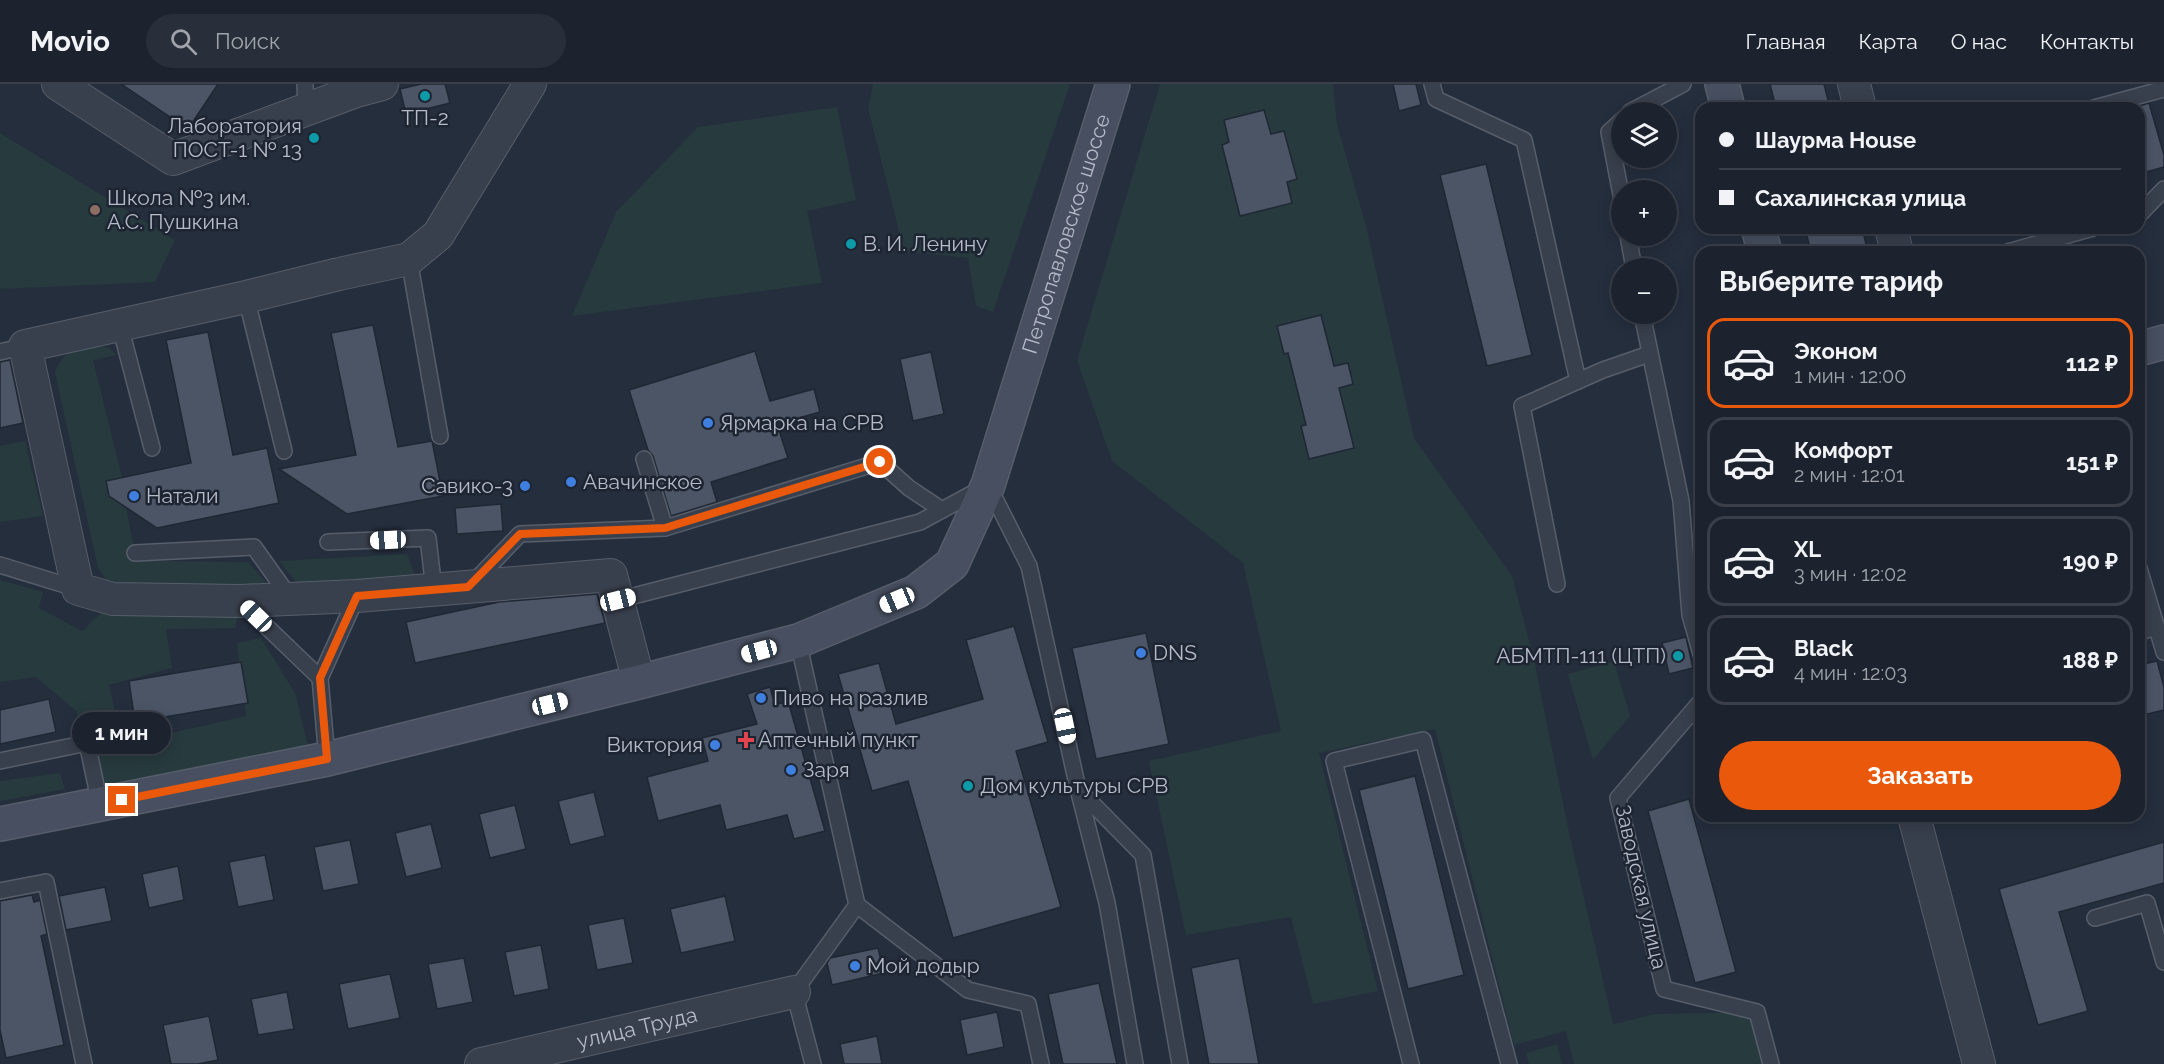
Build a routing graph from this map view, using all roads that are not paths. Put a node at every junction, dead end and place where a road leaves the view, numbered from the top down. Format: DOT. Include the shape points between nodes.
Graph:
graph roads {
  1 [pos="58,84"];
  2 [pos="530,84"];
  3 [pos="1113,84"];
  4 [pos="1432,84"];
  5 [pos="1683,84"];
  6 [pos="1722,84"];
  7 [pos="1854,84"];
  8 [pos="364,86"];
  9 [pos="2164,88"];
  10 [pos="305,97"];
  11 [pos="1649,102"];
  12 [pos="1726,102"];
  13 [pos="1858,102"];
  14 [pos="2115,102"];
  15 [pos="2164,189"];
  16 [pos="2145,209"];
  17 [pos="2072,234"];
  18 [pos="2029,246"];
  19 [pos="409,259"];
  20 [pos="246,297"];
  21 [pos="1644,324"];
  22 [pos="120,326"];
  23 [pos="2164,342"];
  24 [pos="2145,347"];
  25 [pos="12,349"];
  26 [pos="1649,354"];
  27 [pos="1578,381"];
  28 [pos="440,436"];
  29 [pos="152,448"];
  30 [pos="284,451"];
  31 [pos="644,459"];
  32 [pos="988,485"];
  33 [pos="942,510"];
  34 [pos="665,528"];
  35 [pos="328,542"];
  36 [pos="135,553"];
  37 [pos="0,565"];
  38 [pos="1557,584"];
  39 [pos="468,587"];
  40 [pos="2145,588"];
  41 [pos="78,589"];
  42 [pos="434,590"];
  43 [pos="357,596"];
  44 [pos="291,599"];
  45 [pos="618,600"];
  46 [pos="240,601"];
  47 [pos="2157,627"];
  48 [pos="2145,630"];
  49 [pos="1695,633"];
  50 [pos="798,641"];
  51 [pos="2164,652"];
  52 [pos="320,678"];
  53 [pos="639,682"];
  54 [pos="1695,708"];
  55 [pos="327,759"];
  56 [pos="0,760"];
  57 [pos="1078,789"];
  58 [pos="100,804"];
  59 [pos="1916,822"];
  60 [pos="0,824"];
  61 [pos="0,891"];
  62 [pos="857,905"];
  63 [pos="2095,918"];
  64 [pos="2164,962"];
  65 [pos="794,992"];
  66 [pos="84,1064"];
  67 [pos="481,1064"];
  68 [pos="813,1064"];
  69 [pos="1041,1064"];
  70 [pos="1135,1064"];
  71 [pos="1180,1064"];
  72 [pos="1411,1064"];
  73 [pos="1509,1064"];
  74 [pos="1771,1064"];
  75 [pos="1980,1064"];
  1 -- 10 [label="street" via="173,159"];
  2 -- 19 [label="street" via="438,235"];
  3 -- 32 [label="street, Петропавловское шоссе"];
  4 -- 27 [label="lane" via="1436,99 1524,140"];
  5 -- 11 [label="lane"];
  6 -- 12 [label="street"];
  7 -- 13 [label="street"];
  8 -- 10 [label="street"];
  9 -- 14 [label="lane"];
  15 -- 16 [label="lane"];
  17 -- 18 [label="lane"];
  19 -- 20 [label="street"];
  19 -- 28 [label="lane"];
  20 -- 22 [label="street"];
  20 -- 30 [label="lane"];
  21 -- 26 [label="lane"];
  22 -- 25 [label="street"];
  22 -- 29 [label="lane"];
  23 -- 24 [label="street"];
  25 -- 41 [label="street"];
  26 -- 27 [label="lane"];
  26 -- 49 [label="lane" via="1681,501 1690,615"];
  27 -- 38 [label="lane" via="1522,406"];
  31 -- 34 [label="lane"];
  32 -- 33 [label="lane"];
  32 -- 50 [label="street, Петропавловское шоссе" via="952,564 916,592"];
  32 -- 57 [label="lane" via="1029,566"];
  33 -- 34 [label="lane" via="880,462"];
  33 -- 45 [label="lane" via="920,522"];
  34 -- 39 [label="lane" via="520,534"];
  35 -- 42 [label="lane" via="428,538"];
  36 -- 44 [label="lane" via="254,547"];
  37 -- 41 [label="lane"];
  39 -- 42 [label="street"];
  39 -- 45 [label="street" via="611,575"];
  40 -- 47 [label="lane"];
  41 -- 46 [label="street" via="113,599"];
  42 -- 43 [label="street"];
  43 -- 44 [label="street"];
  43 -- 52 [label="lane"];
  44 -- 46 [label="street"];
  45 -- 53 [label="street"];
  46 -- 52 [label="lane"];
  47 -- 48 [label="lane"];
  47 -- 51 [label="lane"];
  50 -- 53 [label="street, Петропавловское шоссе"];
  50 -- 62 [label="lane"];
  52 -- 55 [label="lane"];
  53 -- 55 [label="street, Петропавловское шоссе"];
  54 -- 74 [label="lane, Заводская улица" via="1617,798 1664,989 1757,1012"];
  55 -- 58 [label="street, Петропавловское шоссе"];
  56 -- 58 [label="lane" via="87,743"];
  57 -- 70 [label="lane" via="1107,903"];
  57 -- 71 [label="lane" via="1143,855"];
  58 -- 60 [label="street, Петропавловское шоссе"];
  59 -- 75 [label="street"];
  61 -- 66 [label="lane" via="46,882"];
  62 -- 65 [label="lane"];
  62 -- 69 [label="lane" via="968,990 1028,1005"];
  63 -- 64 [label="lane" via="2147,903"];
  65 -- 67 [label="street, улица Труда"];
  65 -- 68 [label="lane"];
  72 -- 73 [label="lane" via="1334,761 1423,740"];
}
